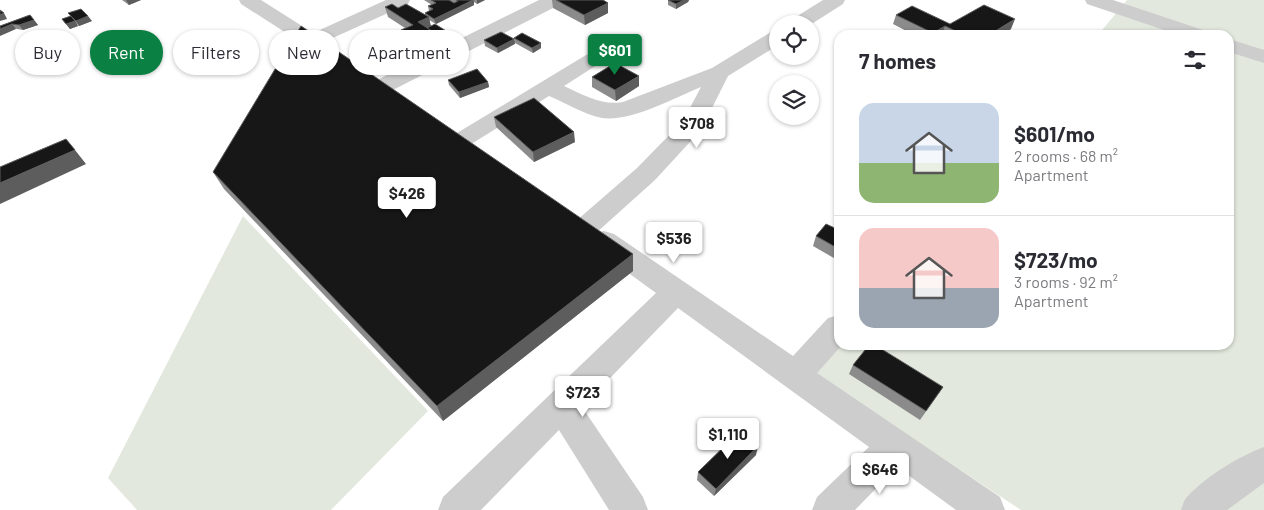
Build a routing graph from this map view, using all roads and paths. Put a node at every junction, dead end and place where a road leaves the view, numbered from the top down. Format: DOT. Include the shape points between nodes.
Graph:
graph roads {
  1 [pos="248,0"];
  2 [pos="401,0"];
  3 [pos="554,0"];
  4 [pos="836,0"];
  5 [pos="1094,0"];
  6 [pos="812,15"];
  7 [pos="294,30"];
  8 [pos="335,30"];
  9 [pos="1184,30"];
  10 [pos="769,41"];
  11 [pos="1234,47"];
  12 [pos="1264,57"];
  13 [pos="593,59"];
  14 [pos="339,60"];
  15 [pos="719,72"];
  16 [pos="381,87"];
  17 [pos="548,87"];
  18 [pos="404,103"];
  19 [pos="436,125"];
  20 [pos="460,141"];
  21 [pos="484,157"];
  22 [pos="561,211"];
  23 [pos="584,228"];
  24 [pos="676,292"];
  25 [pos="834,333"];
  26 [pos="796,375"];
  27 [pos="562,405"];
  28 [pos="895,445"];
  29 [pos="1264,463"];
  30 [pos="456,510"];
  31 [pos="630,510"];
  32 [pos="830,510"];
  33 [pos="987,510"];
  34 [pos="1199,510"];
  1 -- 7 [label="street"];
  2 -- 8 [label="street"];
  3 -- 16 [label="street"];
  4 -- 6 [label="street"];
  5 -- 9 [label="street"];
  10 -- 15 [label="street"];
  11 -- 12 [label="street"];
  13 -- 17 [label="street"];
  14 -- 16 [label="street"];
  15 -- 17 [label="street" via="614,111 602,111"];
  15 -- 23 [label="street" via="693,125 646,174"];
  16 -- 18 [label="street"];
  17 -- 20 [label="street"];
  19 -- 20 [label="street"];
  20 -- 21 [label="street"];
  22 -- 23 [label="street"];
  23 -- 24 [label="street"];
  24 -- 26 [label="street"];
  24 -- 27 [label="street"];
  25 -- 26 [label="street"];
  26 -- 28 [label="street"];
  27 -- 30 [label="street"];
  27 -- 31 [label="street"];
  28 -- 32 [label="street"];
  28 -- 33 [label="street"];
  29 -- 34 [label="street"];
}
